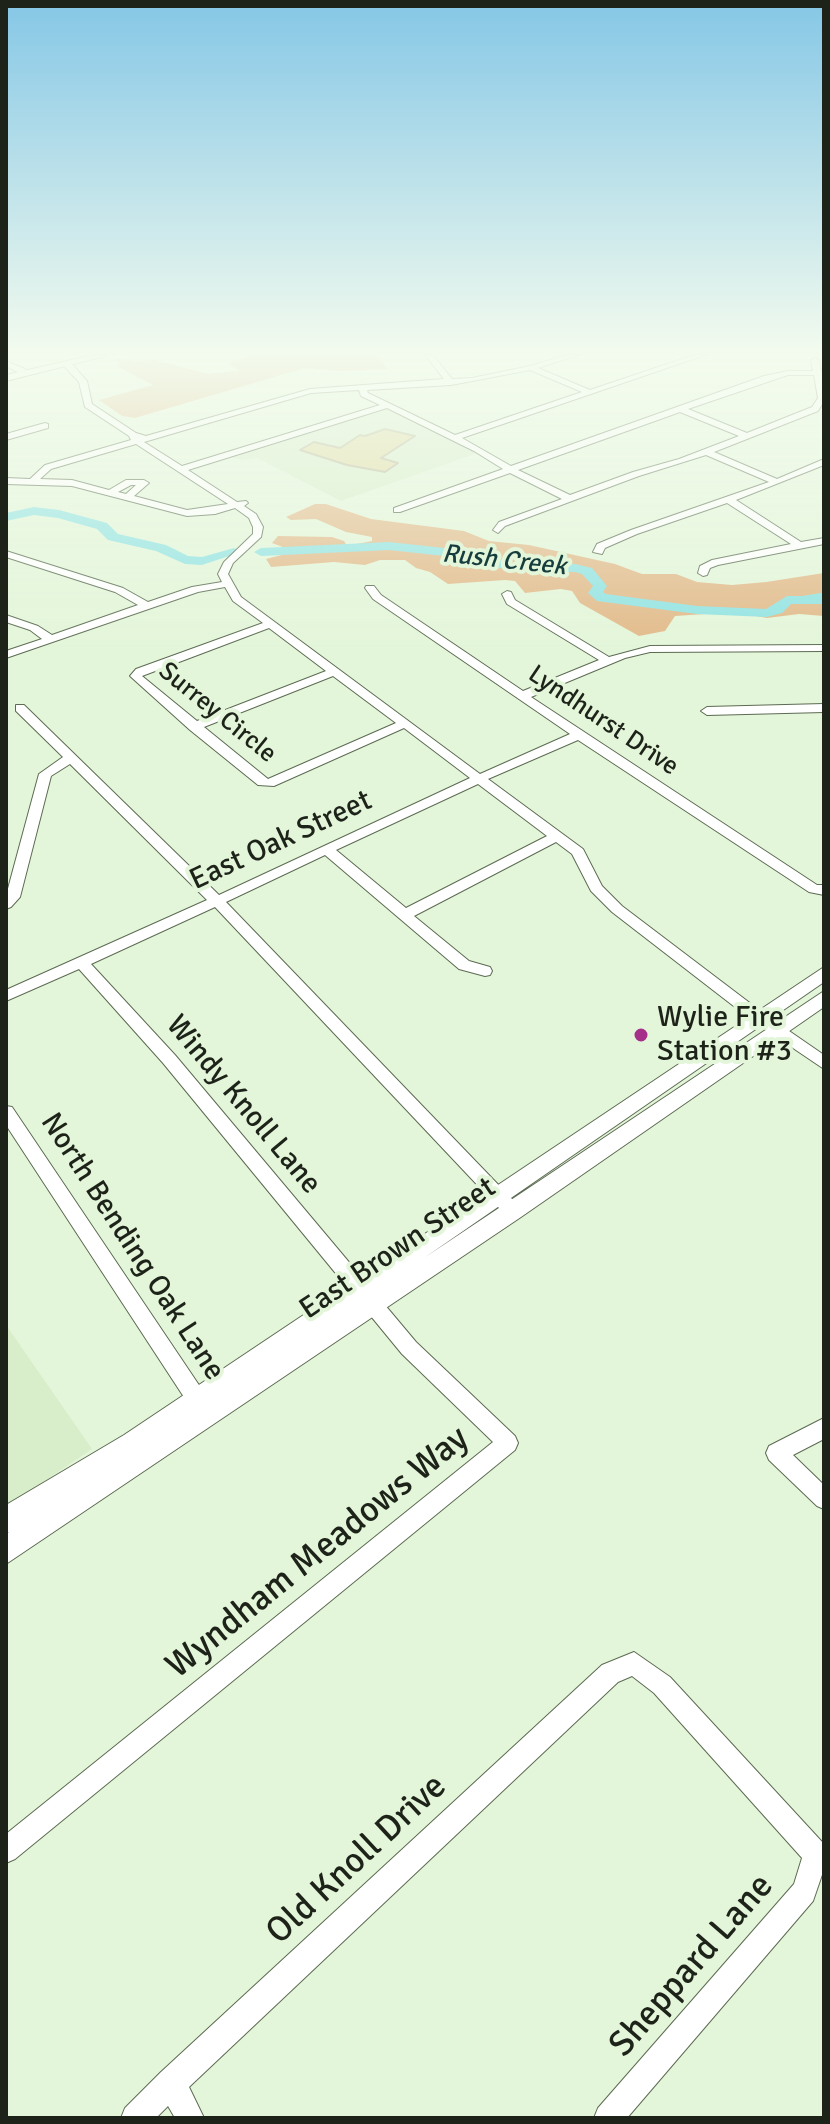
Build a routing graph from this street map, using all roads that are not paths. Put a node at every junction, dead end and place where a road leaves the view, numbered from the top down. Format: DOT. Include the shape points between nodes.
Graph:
graph roads {
  1 [pos="93,454"];
  2 [pos="164,454"];
  3 [pos="231,454"];
  4 [pos="483,454"];
  5 [pos="552,454"];
  6 [pos="701,454"];
  7 [pos="712,454"];
  8 [pos="824,462"];
  9 [pos="186,468"];
  10 [pos="509,469"];
  11 [pos="6,481"];
  12 [pos="33,481"];
  13 [pos="777,482"];
  14 [pos="112,492"];
  15 [pos="128,497"];
  16 [pos="570,499"];
  17 [pos="729,500"];
  18 [pos="244,505"];
  19 [pos="397,510"];
  20 [pos="498,530"];
  21 [pos="824,541"];
  22 [pos="800,546"];
  23 [pos="598,552"];
  24 [pos="6,554"];
  25 [pos="703,573"];
  26 [pos="227,584"];
  27 [pos="370,588"];
  28 [pos="507,594"];
  29 [pos="147,606"];
  30 [pos="6,618"];
  31 [pos="271,624"];
  32 [pos="51,640"];
  33 [pos="824,648"];
  34 [pos="6,655"];
  35 [pos="608,661"];
  36 [pos="336,671"];
  37 [pos="522,696"];
  38 [pos="20,708"];
  39 [pos="824,708"];
  40 [pos="707,711"];
  41 [pos="406,723"];
  42 [pos="194,727"];
  43 [pos="579,735"];
  44 [pos="71,758"];
  45 [pos="480,778"];
  46 [pos="557,836"];
  47 [pos="326,849"];
  48 [pos="819,890"];
  49 [pos="217,901"];
  50 [pos="6,904"];
  51 [pos="404,915"];
  52 [pos="80,961"];
  53 [pos="485,971"];
  54 [pos="824,973"];
  55 [pos="6,996"];
  56 [pos="824,998"];
  57 [pos="768,1024"];
  58 [pos="824,1063"];
  59 [pos="6,1112"];
  60 [pos="505,1203"];
  61 [pos="367,1296"];
  62 [pos="203,1408"];
  63 [pos="824,1428"];
  64 [pos="824,1499"];
  65 [pos="6,1520"];
  66 [pos="6,1550"];
  67 [pos="6,1850"];
  68 [pos="816,1854"];
  69 [pos="171,2082"];
  70 [pos="135,2118"];
  71 [pos="190,2118"];
  72 [pos="608,2118"];
  1 -- 12 [label="street" via="48,467"];
  2 -- 9 [label="street"];
  3 -- 9 [label="street"];
  4 -- 10 [label="street"];
  5 -- 10 [label="street"];
  6 -- 16 [label="street"];
  7 -- 13 [label="street"];
  8 -- 13 [label="street"];
  9 -- 18 [label="street"];
  10 -- 16 [label="street"];
  10 -- 19 [label="street"];
  11 -- 12 [label="street"];
  12 -- 14 [label="street"];
  13 -- 17 [label="street"];
  14 -- 15 [label="street"];
  14 -- 15 [label="street" via="129,482 144,483"];
  15 -- 18 [label="street" via="206,516"];
  16 -- 20 [label="street"];
  17 -- 22 [label="street"];
  17 -- 23 [label="street" via="649,526"];
  18 -- 26 [label="street" via="267,520 269,534"];
  21 -- 22 [label="street"];
  22 -- 25 [label="street" via="716,562 705,566"];
  24 -- 29 [label="street" via="119,590"];
  26 -- 29 [label="street"];
  26 -- 31 [label="street" via="237,599"];
  27 -- 37 [label="street, Lyndhurst Drive"];
  28 -- 35 [label="street" via="511,602"];
  29 -- 32 [label="street"];
  30 -- 32 [label="street"];
  31 -- 36 [label="street"];
  31 -- 42 [label="street, Surrey Circle" via="136,674"];
  32 -- 34 [label="street"];
  33 -- 35 [label="street" via="650,649"];
  35 -- 37 [label="street"];
  36 -- 41 [label="street"];
  36 -- 42 [label="street"];
  37 -- 43 [label="street, Lyndhurst Drive"];
  38 -- 44 [label="street"];
  39 -- 40 [label="street"];
  41 -- 42 [label="street, Surrey Circle" via="270,783"];
  41 -- 45 [label="street"];
  43 -- 45 [label="street, East Oak Street"];
  43 -- 48 [label="street, Lyndhurst Drive"];
  44 -- 49 [label="street"];
  44 -- 50 [label="street" via="45,774 13,897"];
  45 -- 46 [label="street"];
  45 -- 47 [label="street, East Oak Street"];
  46 -- 51 [label="street"];
  46 -- 57 [label="street" via="578,852 596,888 617,909"];
  47 -- 49 [label="street, East Oak Street"];
  47 -- 51 [label="street"];
  49 -- 52 [label="street, East Oak Street"];
  49 -- 60 [label="street"];
  51 -- 53 [label="street" via="464,965"];
  52 -- 55 [label="street, East Oak Street"];
  52 -- 61 [label="street, Windy Knoll Lane"];
  54 -- 57 [label="main road, East Brown Street"];
  56 -- 57 [label="main road, East Brown Street"];
  57 -- 58 [label="street"];
  57 -- 60 [label="main road, East Brown Street"];
  59 -- 62 [label="street, North Bending Oak Lane"];
  60 -- 61 [label="main road, East Brown Street"];
  61 -- 62 [label="main road, East Brown Street"];
  61 -- 67 [label="street, Wyndham Meadows Way" via="446,1387 508,1443"];
  62 -- 65 [label="main road, East Brown Street"];
  62 -- 66 [label="main road, East Brown Street"];
  63 -- 64 [label="street" via="776,1453"];
  68 -- 69 [label="street, Old Knoll Drive" via="662,1685 634,1664 610,1673"];
  68 -- 72 [label="street, Sheppard Lane" via="804,1892"];
  69 -- 70 [label="street, Old Knoll Drive"];
  69 -- 71 [label="street"];
}
